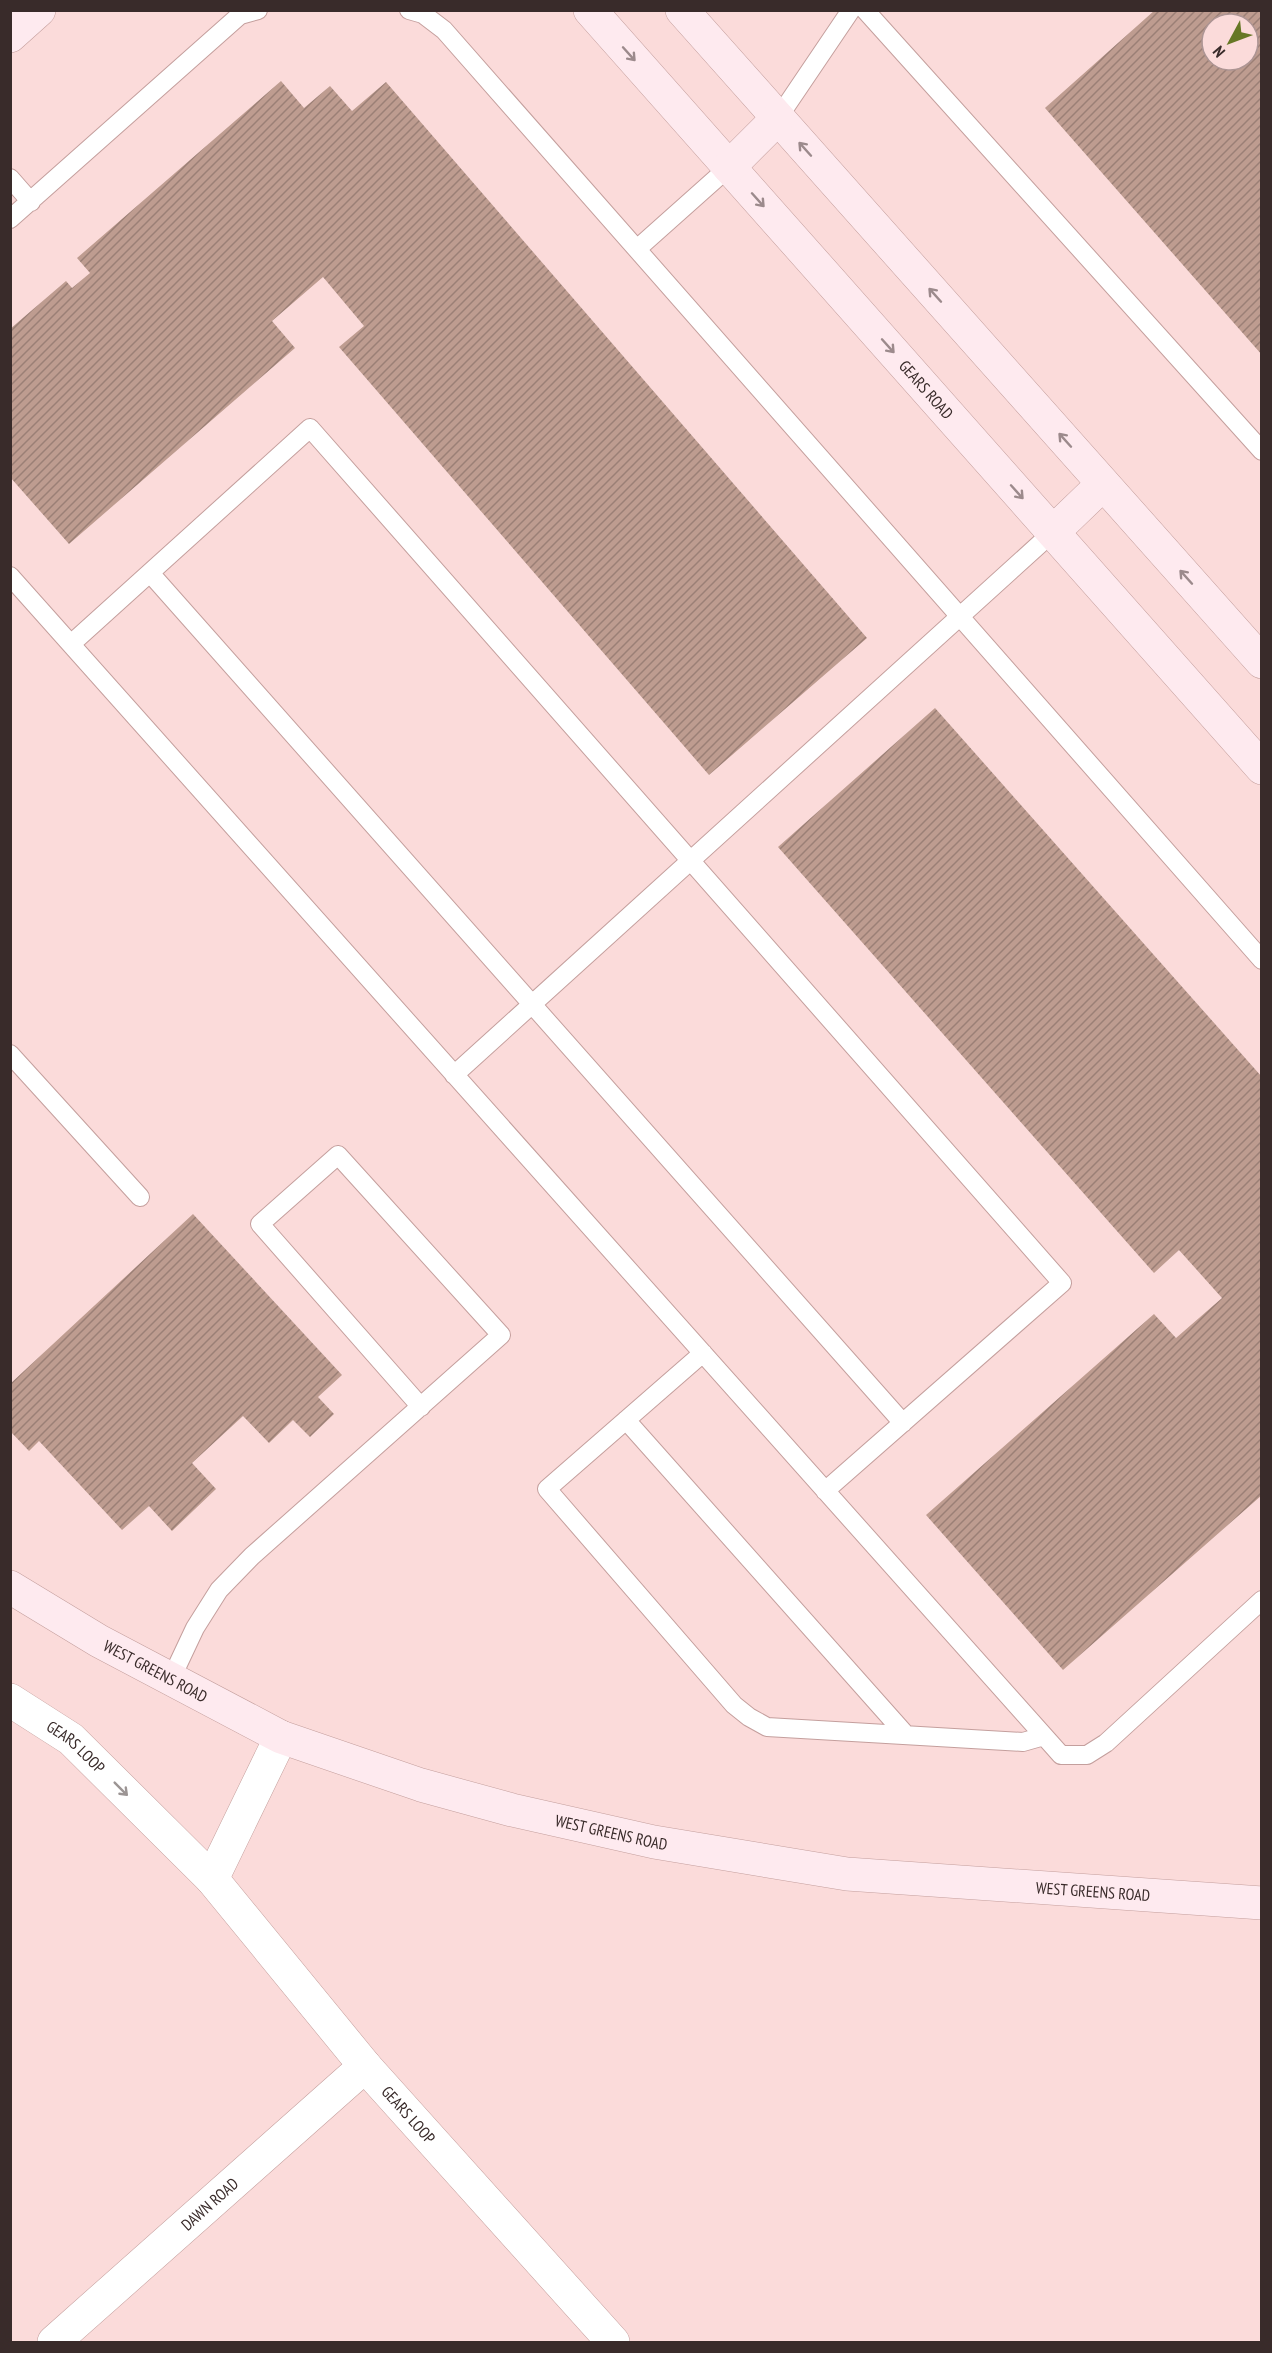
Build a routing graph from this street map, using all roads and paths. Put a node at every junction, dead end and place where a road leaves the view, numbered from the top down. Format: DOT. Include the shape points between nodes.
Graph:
graph roads {
  1 [pos="39,10"];
  2 [pos="258,10"];
  3 [pos="409,10"];
  4 [pos="590,10"];
  5 [pos="682,10"];
  6 [pos="851,10"];
  7 [pos="865,10"];
  8 [pos="10,36"];
  9 [pos="778,118"];
  10 [pos="729,167"];
  11 [pos="10,178"];
  12 [pos="31,202"];
  13 [pos="10,219"];
  14 [pos="637,249"];
  15 [pos="1262,452"];
  16 [pos="1103,484"];
  17 [pos="1053,532"];
  18 [pos="150,573"];
  19 [pos="10,576"];
  20 [pos="961,616"];
  21 [pos="71,644"];
  22 [pos="1262,662"];
  23 [pos="1262,768"];
  24 [pos="690,861"];
  25 [pos="1262,960"];
  26 [pos="532,1004"];
  27 [pos="10,1054"];
  28 [pos="454,1075"];
  29 [pos="140,1197"];
  30 [pos="703,1353"];
  31 [pos="421,1407"];
  32 [pos="626,1420"];
  33 [pos="903,1423"];
  34 [pos="825,1491"];
  35 [pos="10,1587"];
  36 [pos="1262,1600"];
  37 [pos="171,1679"];
  38 [pos="10,1700"];
  39 [pos="906,1735"];
  40 [pos="1044,1736"];
  41 [pos="281,1737"];
  42 [pos="212,1879"];
  43 [pos="1262,1903"];
  44 [pos="365,2066"];
  45 [pos="54,2343"];
  46 [pos="613,2343"];
  1 -- 8 [label="street"];
  2 -- 12 [label="lane" via="240,15"];
  3 -- 14 [label="lane" via="423,14 444,30"];
  4 -- 10 [label="street, GEARS ROAD, one-way"];
  5 -- 9 [label="street"];
  6 -- 9 [label="lane"];
  7 -- 15 [label="lane"];
  9 -- 10 [label="street"];
  16 -- 9 [label="street, one-way"];
  10 -- 14 [label="lane"];
  10 -- 17 [label="street, GEARS ROAD, one-way"];
  11 -- 12 [label="lane"];
  12 -- 13 [label="lane"];
  14 -- 20 [label="lane"];
  16 -- 17 [label="street"];
  22 -- 16 [label="street, one-way"];
  17 -- 20 [label="lane"];
  17 -- 23 [label="street, GEARS ROAD"];
  18 -- 21 [label="lane"];
  18 -- 24 [label="lane" via="310,428"];
  18 -- 26 [label="lane"];
  19 -- 21 [label="lane"];
  20 -- 24 [label="lane"];
  20 -- 25 [label="lane"];
  21 -- 28 [label="lane"];
  24 -- 26 [label="lane"];
  24 -- 33 [label="lane" via="1062,1283"];
  26 -- 28 [label="lane"];
  26 -- 33 [label="lane"];
  27 -- 29 [label="lane"];
  28 -- 30 [label="lane"];
  30 -- 32 [label="lane"];
  30 -- 34 [label="lane"];
  31 -- 31 [label="lane" via="501,1335 338,1155 260,1224"];
  31 -- 37 [label="lane" via="252,1556 219,1590 195,1628"];
  32 -- 39 [label="lane"];
  32 -- 39 [label="lane" via="547,1489 734,1705 767,1727"];
  33 -- 34 [label="lane"];
  34 -- 40 [label="lane"];
  35 -- 37 [label="street, WEST GREENS ROAD"];
  36 -- 40 [label="lane" via="1106,1743 1087,1755 1061,1755"];
  37 -- 41 [label="street, WEST GREENS ROAD"];
  38 -- 42 [label="street, GEARS LOOP, one-way" via="71,1739"];
  39 -- 40 [label="lane" via="1023,1742"];
  41 -- 42 [label="street"];
  41 -- 43 [label="street, WEST GREENS ROAD" via="421,1785 654,1842 847,1874"];
  42 -- 44 [label="street, GEARS LOOP"];
  44 -- 45 [label="street, DAWN ROAD"];
  44 -- 46 [label="street, GEARS LOOP"];
}
